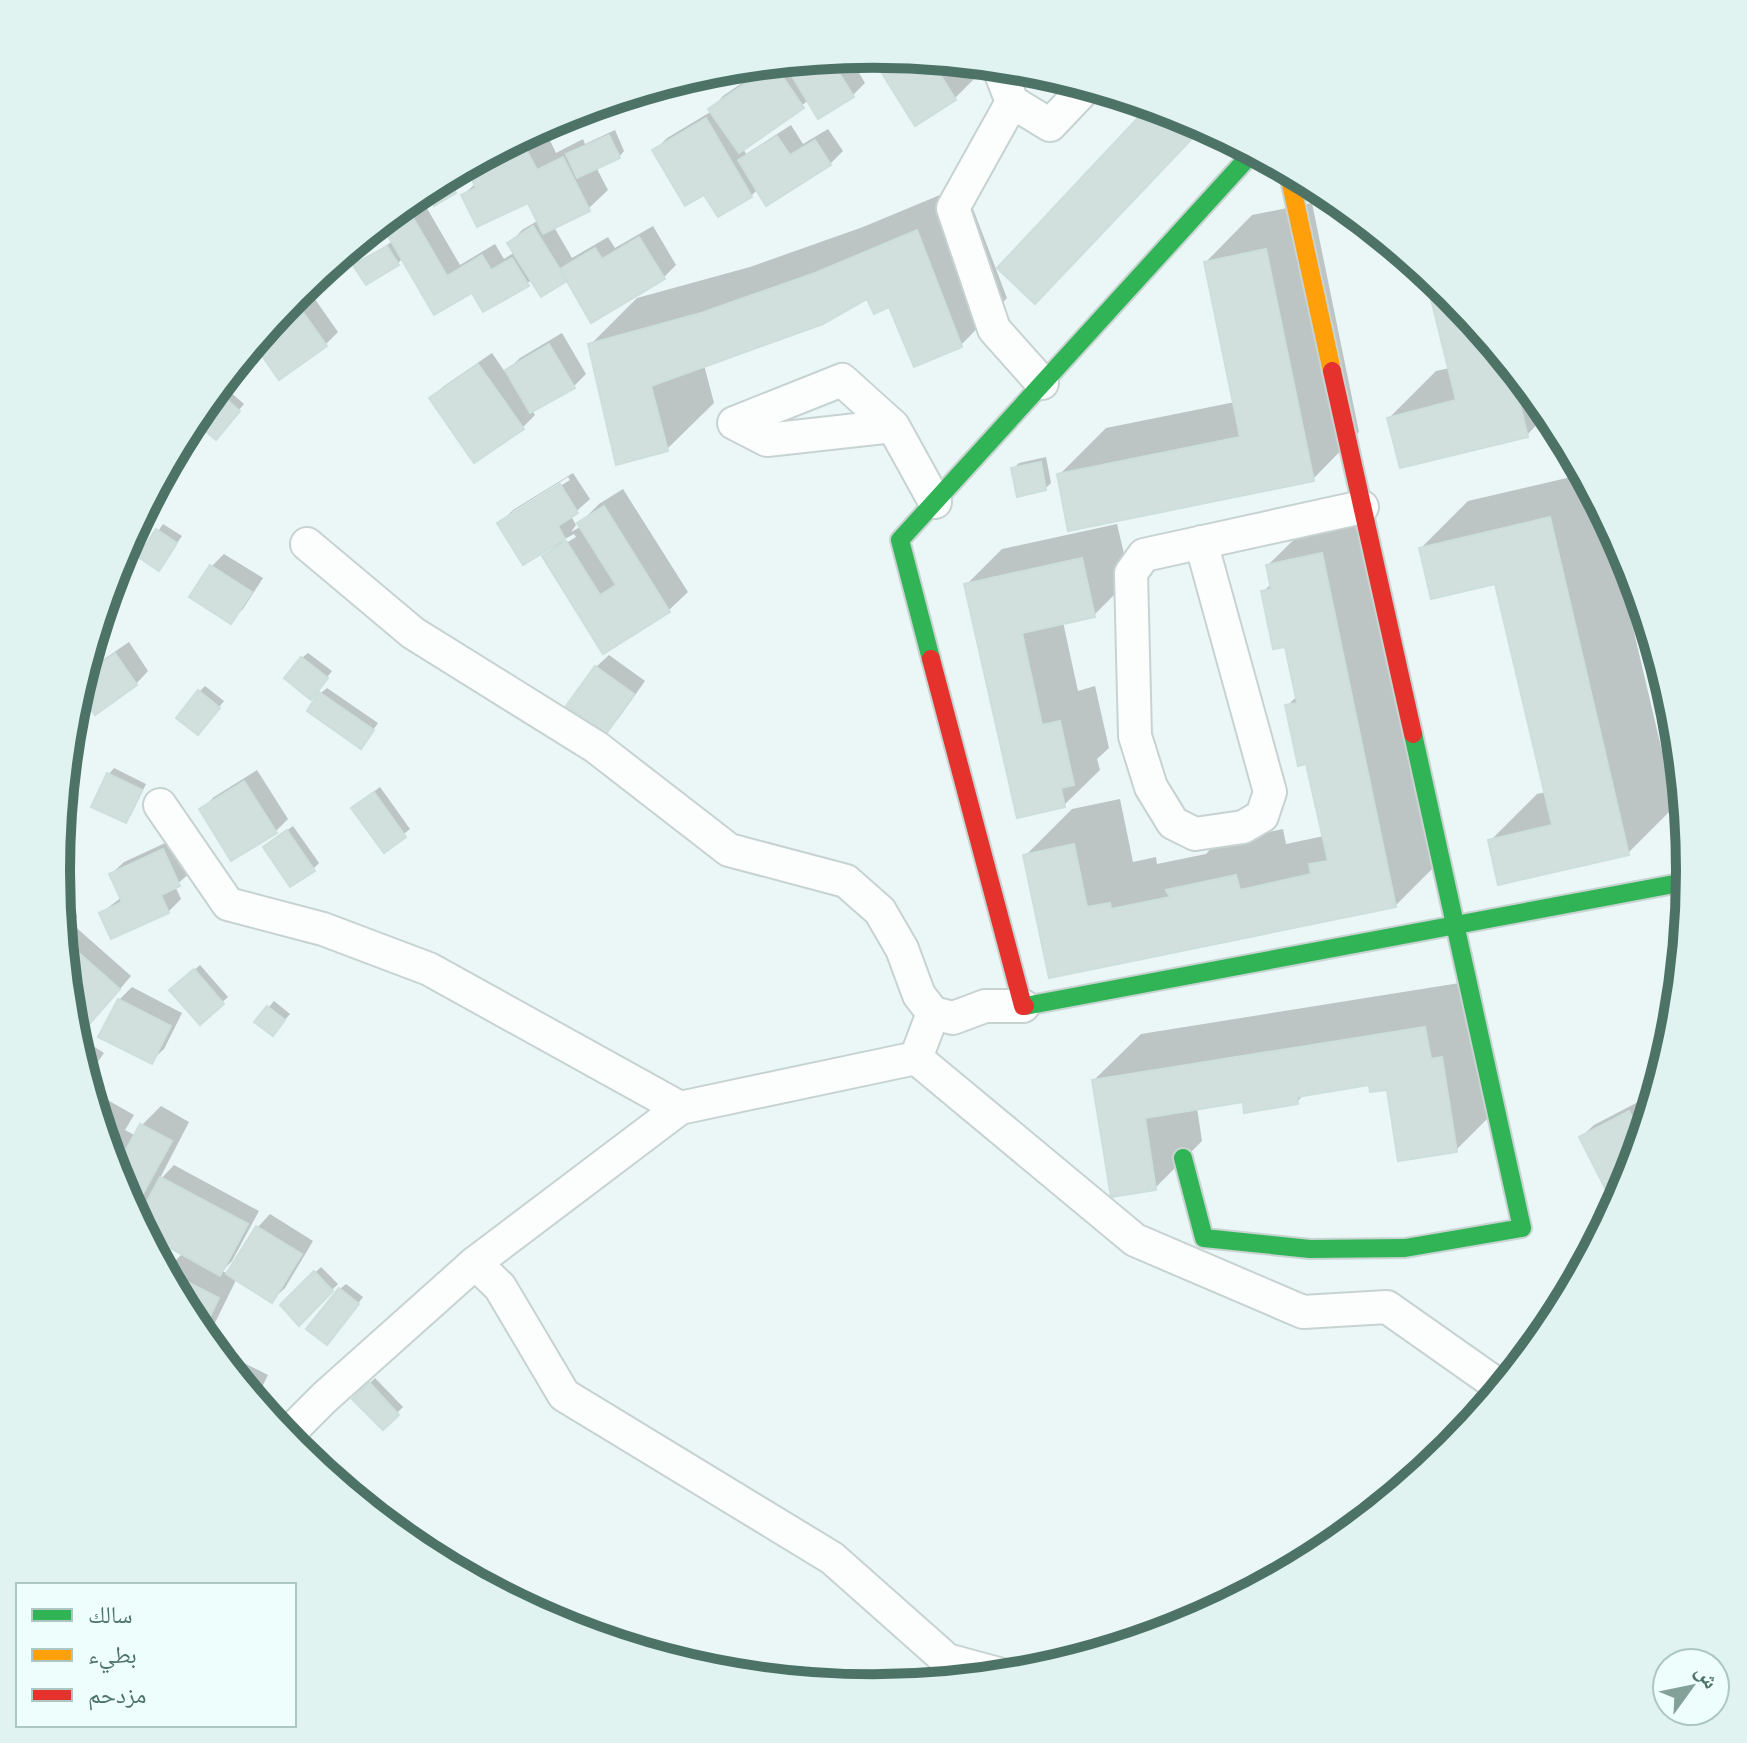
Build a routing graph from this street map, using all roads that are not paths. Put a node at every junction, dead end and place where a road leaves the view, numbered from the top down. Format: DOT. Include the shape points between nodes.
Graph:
graph roads {
  1 [pos="1003,79"];
  2 [pos="1079,95"];
  3 [pos="1012,102"];
  4 [pos="1246,160"];
  5 [pos="1291,186"];
  6 [pos="1042,383"];
  7 [pos="893,426"];
  8 [pos="935,502"];
  9 [pos="1362,507"];
  10 [pos="1201,542"];
  11 [pos="307,544"];
  12 [pos="160,805"];
  13 [pos="1677,884"];
  14 [pos="1455,927"];
  15 [pos="1023,1006"];
  16 [pos="933,1013"];
  17 [pos="916,1058"];
  18 [pos="680,1108"];
  19 [pos="1183,1158"];
  20 [pos="475,1263"];
  21 [pos="1494,1382"];
  22 [pos="294,1428"];
  23 [pos="977,1668"];
  1 -- 3 [label="street"];
  2 -- 3 [label="street" via="1050,125"];
  3 -- 6 [label="street" via="953,208 994,329"];
  4 -- 6 [label="street"];
  5 -- 9 [label="street"];
  6 -- 8 [label="street"];
  7 -- 8 [label="street"];
  8 -- 15 [label="street" via="900,540"];
  9 -- 10 [label="street"];
  9 -- 14 [label="street"];
  10 -- 10 [label="street" via="1144,555 1131,573 1135,736 1151,787 1173,823 1195,834 1243,827 1262,816 1270,792"];
  11 -- 16 [label="street" via="413,633 596,747 729,850 846,881 880,911 919,995"];
  12 -- 18 [label="street" via="228,904 323,929 429,969"];
  13 -- 14 [label="street"];
  14 -- 15 [label="street"];
  14 -- 19 [label="street" via="1522,1228 1405,1248 1310,1249 1204,1238"];
  15 -- 16 [label="street" via="985,1006 953,1018"];
  16 -- 17 [label="street"];
  17 -- 18 [label="street"];
  17 -- 21 [label="street" via="1135,1240 1303,1312 1387,1307"];
  18 -- 20 [label="street"];
  20 -- 22 [label="street"];
  20 -- 23 [label="street" via="500,1287 564,1395 832,1558 947,1660"];
}
